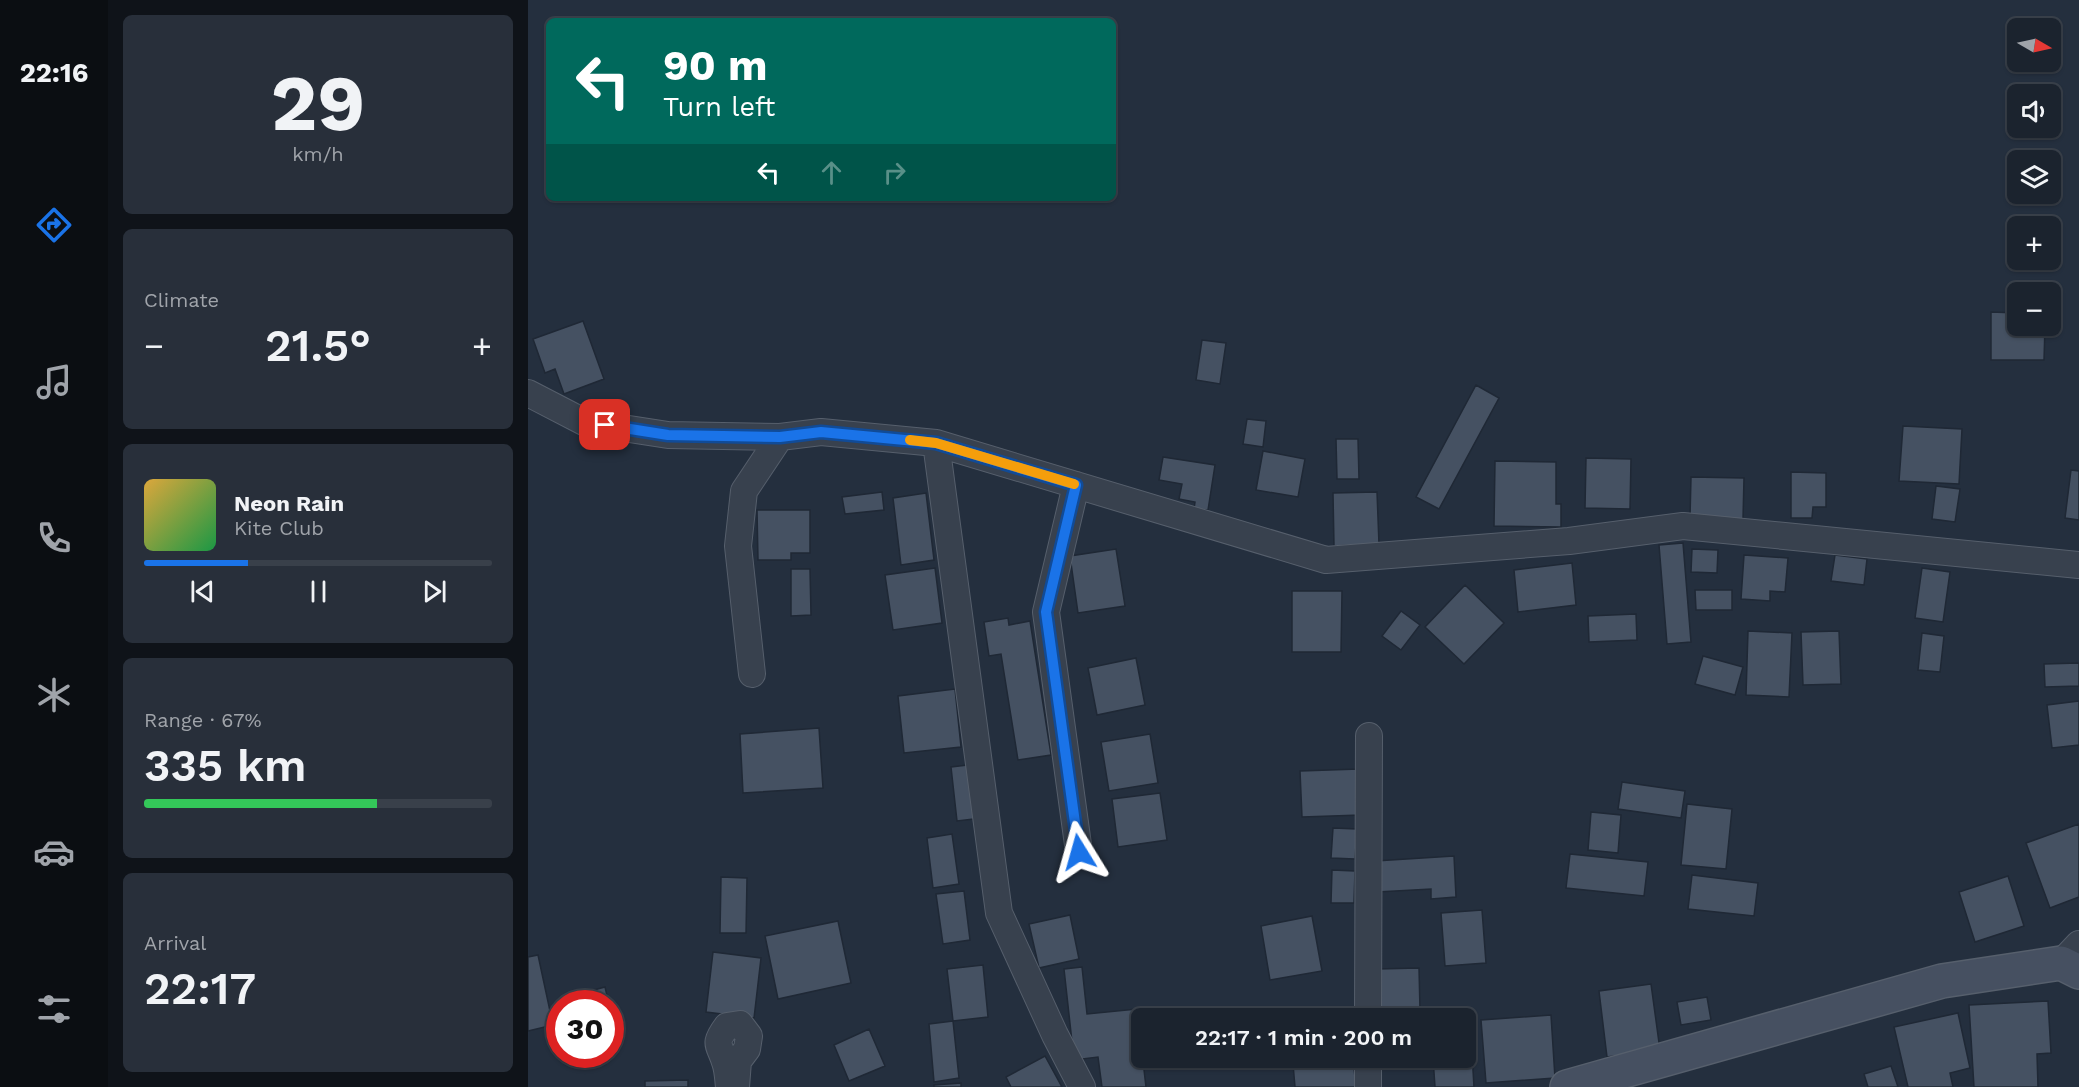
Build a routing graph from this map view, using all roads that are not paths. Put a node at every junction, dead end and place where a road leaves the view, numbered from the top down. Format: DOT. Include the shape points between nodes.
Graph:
graph roads {
  1 [pos="528,393"];
  2 [pos="780,437"];
  3 [pos="936,443"];
  4 [pos="1076,485"];
  5 [pos="2079,565"];
  6 [pos="753,674"];
  7 [pos="1369,736"];
  8 [pos="1079,852"];
  9 [pos="2073,960"];
  10 [pos="1368,1008"];
  11 [pos="1673,1059"];
  12 [pos="1368,1068"];
  13 [pos="729,1087"];
  14 [pos="736,1087"];
  15 [pos="1082,1087"];
  16 [pos="1368,1087"];
  17 [pos="1567,1087"];
  18 [pos="1628,1087"];
  1 -- 2 [label="street" via="584,422 668,435"];
  2 -- 3 [label="street" via="821,432"];
  2 -- 6 [label="street" via="744,491 738,546"];
  3 -- 4 [label="street"];
  3 -- 15 [label="street" via="999,913"];
  4 -- 5 [label="street" via="1326,560 1569,540 1683,526"];
  4 -- 8 [label="street" via="1046,612"];
  7 -- 10 [label="street"];
  9 -- 11 [label="street" via="1942,981"];
  11 -- 17 [label="street"];
  11 -- 18 [label="street"];
  12 -- 16 [label="street"];
  13 -- 14 [label="street" via="725,1061 718,1050 719,1037 727,1026 740,1024 749,1036 747,1049 738,1061"];
}
